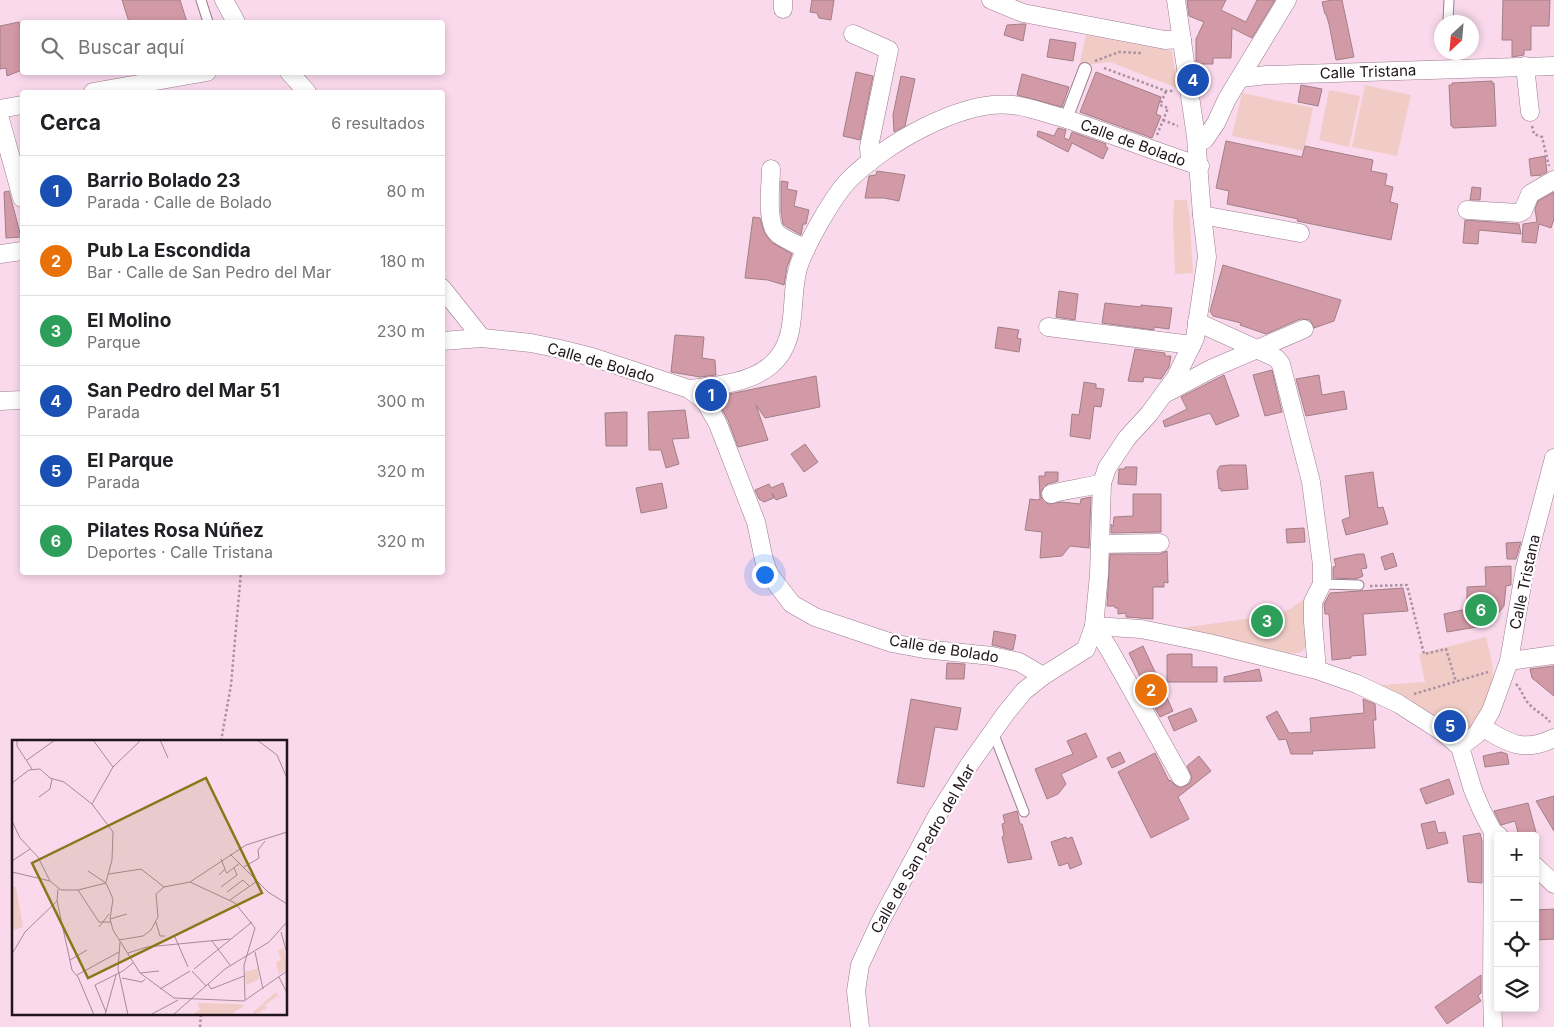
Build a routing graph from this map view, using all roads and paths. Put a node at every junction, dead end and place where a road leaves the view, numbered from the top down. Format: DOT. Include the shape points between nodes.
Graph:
graph roads {
  1 [pos="201,0"];
  2 [pos="224,0"];
  3 [pos="991,0"];
  4 [pos="1176,0"];
  5 [pos="1287,0"];
  6 [pos="1449,0"];
  7 [pos="1448,15"];
  8 [pos="207,20"];
  9 [pos="235,20"];
  10 [pos="853,34"];
  11 [pos="1182,40"];
  12 [pos="1146,53"];
  13 [pos="1525,66"];
  14 [pos="1554,66"];
  15 [pos="1104,68"];
  16 [pos="1085,69"];
  17 [pos="190,75"];
  18 [pos="292,75"];
  19 [pos="1241,78"];
  20 [pos="104,90"];
  21 [pos="305,90"];
  22 [pos="1166,91"];
  23 [pos="1190,92"];
  24 [pos="20,105"];
  25 [pos="0,109"];
  26 [pos="1530,112"];
  27 [pos="0,119"];
  28 [pos="1066,119"];
  29 [pos="1197,144"];
  30 [pos="1150,150"];
  31 [pos="870,162"];
  32 [pos="1200,166"];
  33 [pos="771,169"];
  34 [pos="1553,180"];
  35 [pos="20,191"];
  36 [pos="1467,210"];
  37 [pos="1202,215"];
  38 [pos="1300,233"];
  39 [pos="806,249"];
  40 [pos="20,251"];
  41 [pos="0,254"];
  42 [pos="445,292"];
  43 [pos="1197,322"];
  44 [pos="1048,327"];
  45 [pos="1304,329"];
  46 [pos="482,338"];
  47 [pos="445,341"];
  48 [pos="1192,345"];
  49 [pos="1255,349"];
  50 [pos="689,389"];
  51 [pos="1164,395"];
  52 [pos="20,400"];
  53 [pos="0,401"];
  54 [pos="1554,458"];
  55 [pos="1102,483"];
  56 [pos="1051,494"];
  57 [pos="1160,543"];
  58 [pos="1100,544"];
  59 [pos="241,575"];
  60 [pos="1322,584"];
  61 [pos="1359,585"];
  62 [pos="1094,626"];
  63 [pos="1554,655"];
  64 [pos="1506,668"];
  65 [pos="1317,670"];
  66 [pos="1043,676"];
  67 [pos="1456,682"];
  68 [pos="1400,704"];
  69 [pos="1482,727"];
  70 [pos="1554,727"];
  71 [pos="993,732"];
  72 [pos="1554,738"];
  73 [pos="221,740"];
  74 [pos="1460,747"];
  75 [pos="1181,777"];
  76 [pos="1024,812"];
  77 [pos="1495,832"];
  78 [pos="1539,870"];
  79 [pos="1495,877"];
  80 [pos="1554,884"];
  81 [pos="201,1014"];
  82 [pos="200,1027"];
  83 [pos="860,1027"];
  84 [pos="1494,1027"];
  1 -- 8 [label="lane"];
  2 -- 9 [label="street"];
  3 -- 11 [label="street" via="1023,13 1165,40"];
  4 -- 11 [label="street, Calle de San Pedro del Mar"];
  5 -- 19 [label="street"];
  6 -- 7 [label="lane"];
  10 -- 31 [label="street" via="889,50 869,147"];
  11 -- 23 [label="street, Calle de San Pedro del Mar"];
  12 -- 16 [label="path" via="1120,52 1089,63"];
  13 -- 14 [label="street, Calle Tristana"];
  13 -- 19 [label="street, Calle Tristana"];
  13 -- 26 [label="street"];
  15 -- 22 [label="path"];
  16 -- 28 [label="street, Calle de Bolado"];
  17 -- 20 [label="street"];
  18 -- 21 [label="street"];
  19 -- 29 [label="street" via="1226,99 1206,139"];
  22 -- 23 [label="path"];
  22 -- 30 [label="path" via="1160,105 1168,108"];
  23 -- 29 [label="street, Calle de San Pedro del Mar"];
  24 -- 25 [label="street"];
  26 -- 34 [label="path" via="1534,134 1542,137"];
  27 -- 35 [label="street"];
  28 -- 30 [label="street, Calle de Bolado"];
  28 -- 31 [label="street, Calle de Bolado" via="1011,105 988,106 958,113 932,124"];
  29 -- 32 [label="street, Calle de San Pedro del Mar"];
  30 -- 32 [label="street, Calle de Bolado"];
  31 -- 39 [label="street, Calle de Bolado" via="837,195"];
  32 -- 37 [label="street, Calle de San Pedro del Mar"];
  33 -- 39 [label="street" via="770,206 774,229"];
  34 -- 36 [label="street" via="1530,194 1519,213"];
  37 -- 38 [label="street"];
  37 -- 43 [label="street, Calle de San Pedro del Mar" via="1207,257"];
  39 -- 50 [label="street, Calle de Bolado" via="795,278 788,342 772,365 760,373 726,384"];
  40 -- 41 [label="street"];
  42 -- 46 [label="street"];
  43 -- 48 [label="street, Calle de San Pedro del Mar"];
  43 -- 49 [label="street"];
  44 -- 48 [label="street"];
  45 -- 49 [label="street, Calle de San Pedro del Mar"];
  46 -- 47 [label="street, Calle de Bolado"];
  46 -- 50 [label="street, Calle de Bolado" via="560,349"];
  48 -- 51 [label="street, Calle de San Pedro del Mar"];
  49 -- 51 [label="street, Calle de San Pedro del Mar"];
  49 -- 60 [label="street" via="1282,364 1310,482"];
  50 -- 66 [label="street, Calle de Bolado" via="705,401 718,424 756,522 769,574 792,604 815,617 892,643 992,656 1019,662"];
  51 -- 55 [label="street, Calle de San Pedro del Mar" via="1127,438 1107,468"];
  52 -- 53 [label="street"];
  54 -- 64 [label="street, Calle Tristana" via="1525,568"];
  55 -- 56 [label="street"];
  55 -- 58 [label="street, Calle de San Pedro del Mar"];
  57 -- 58 [label="street"];
  58 -- 62 [label="street, Calle de San Pedro del Mar"];
  59 -- 73 [label="path" via="231,685"];
  60 -- 61 [label="lane"];
  60 -- 65 [label="street" via="1313,602"];
  61 -- 67 [label="path" via="1407,585 1424,654 1446,649"];
  62 -- 65 [label="street" via="1141,629"];
  62 -- 66 [label="street, Calle de San Pedro del Mar" via="1086,649"];
  62 -- 75 [label="street"];
  63 -- 64 [label="street"];
  64 -- 67 [label="path"];
  64 -- 69 [label="street"];
  64 -- 70 [label="path" via="1529,704"];
  65 -- 68 [label="street"];
  66 -- 71 [label="street, Calle de San Pedro del Mar" via="1024,691"];
  67 -- 68 [label="path" via="1406,697"];
  68 -- 74 [label="street" via="1444,732"];
  69 -- 72 [label="street" via="1508,742 1527,747"];
  69 -- 74 [label="street"];
  71 -- 76 [label="lane"];
  71 -- 83 [label="street, Calle de San Pedro del Mar" via="938,814 870,941 860,965 856,991"];
  74 -- 77 [label="street" via="1474,790"];
  78 -- 80 [label="street"];
  79 -- 84 [label="street"];
  81 -- 82 [label="path"];
}
